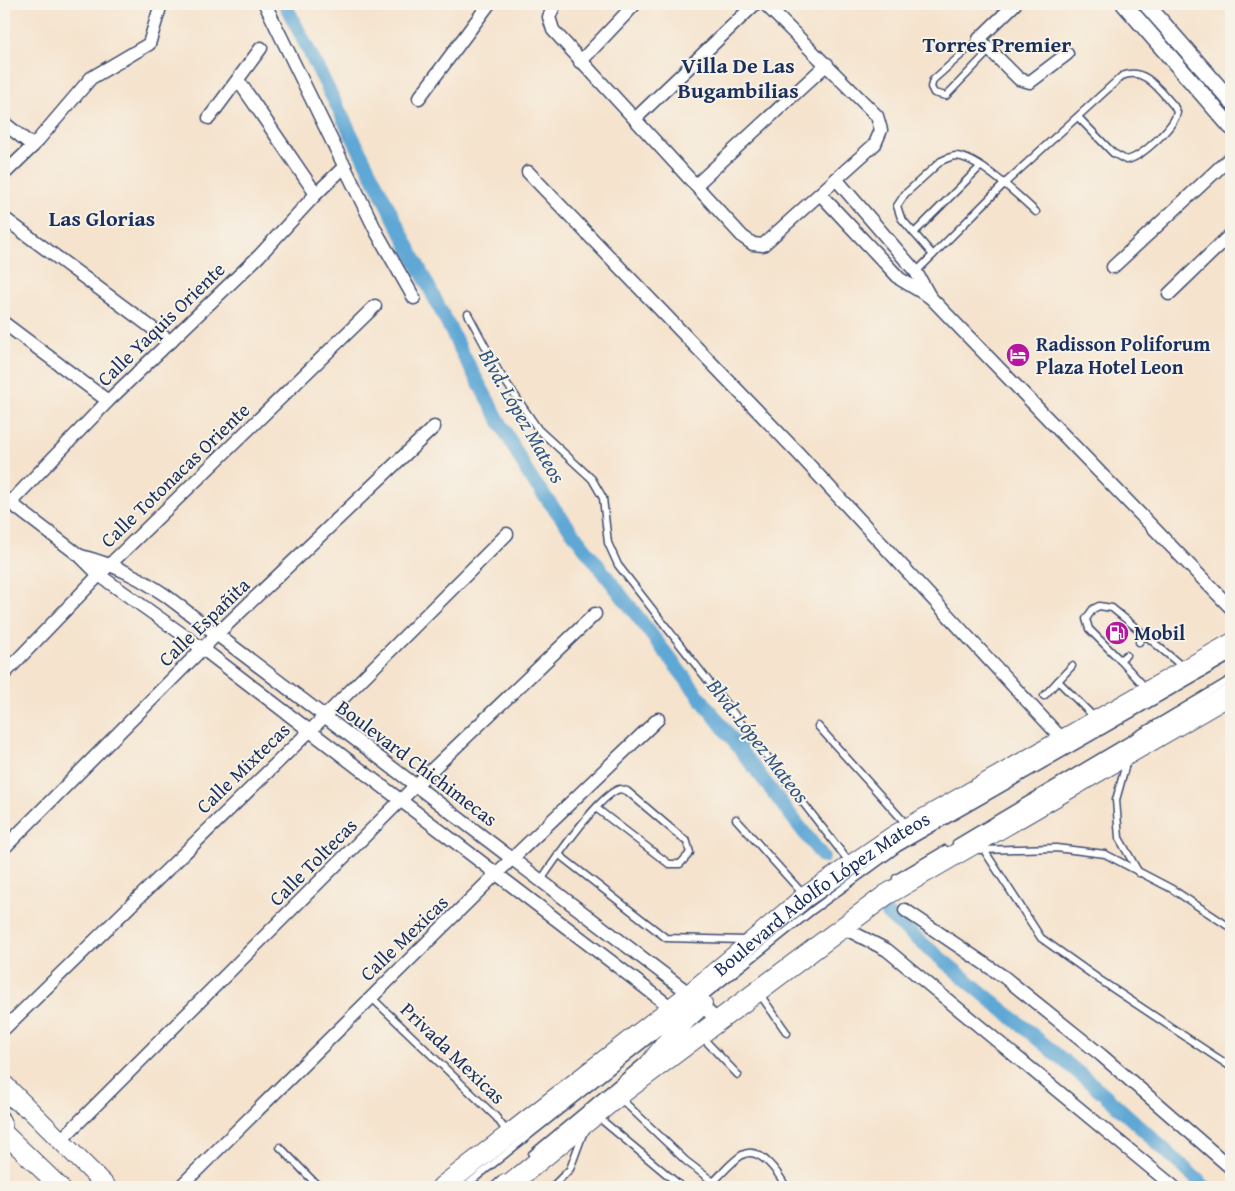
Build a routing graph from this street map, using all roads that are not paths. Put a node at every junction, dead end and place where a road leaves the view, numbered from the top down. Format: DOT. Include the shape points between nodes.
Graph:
graph roads {
  1 [pos="161,4"];
  2 [pos="265,4"];
  3 [pos="489,4"];
  4 [pos="554,4"];
  5 [pos="635,4"];
  6 [pos="755,4"];
  7 [pos="765,4"];
  8 [pos="1015,4"];
  9 [pos="1124,4"];
  10 [pos="1146,4"];
  11 [pos="979,39"];
  12 [pos="261,48"];
  13 [pos="990,50"];
  14 [pos="1067,54"];
  15 [pos="580,62"];
  16 [pos="827,64"];
  17 [pos="238,80"];
  18 [pos="419,98"];
  19 [pos="1231,101"];
  20 [pos="1078,117"];
  21 [pos="209,118"];
  22 [pos="635,119"];
  23 [pos="4,123"];
  24 [pos="1231,127"];
  25 [pos="33,146"];
  26 [pos="1231,157"];
  27 [pos="345,166"];
  28 [pos="980,167"];
  29 [pos="528,172"];
  30 [pos="4,174"];
  31 [pos="836,180"];
  32 [pos="1005,183"];
  33 [pos="696,185"];
  34 [pos="316,194"];
  35 [pos="820,194"];
  36 [pos="1036,212"];
  37 [pos="4,218"];
  38 [pos="914,233"];
  39 [pos="1231,234"];
  40 [pos="933,255"];
  41 [pos="1113,266"];
  42 [pos="916,272"];
  43 [pos="1169,294"];
  44 [pos="930,297"];
  45 [pos="414,298"];
  46 [pos="375,306"];
  47 [pos="468,314"];
  48 [pos="4,323"];
  49 [pos="171,342"];
  50 [pos="108,402"];
  51 [pos="434,427"];
  52 [pos="6,503"];
  53 [pos="507,534"];
  54 [pos="80,556"];
  55 [pos="112,564"];
  56 [pos="99,575"];
  57 [pos="1231,608"];
  58 [pos="595,614"];
  59 [pos="216,635"];
  60 [pos="1145,635"];
  61 [pos="1139,642"];
  62 [pos="1231,644"];
  63 [pos="203,649"];
  64 [pos="1126,655"];
  65 [pos="1231,657"];
  66 [pos="1120,660"];
  67 [pos="1072,666"];
  68 [pos="1186,670"];
  69 [pos="4,674"];
  70 [pos="1231,679"];
  71 [pos="1058,681"];
  72 [pos="1149,691"];
  73 [pos="1231,694"];
  74 [pos="1044,696"];
  75 [pos="324,717"];
  76 [pos="658,718"];
  77 [pos="1098,721"];
  78 [pos="818,726"];
  79 [pos="309,730"];
  80 [pos="1064,741"];
  81 [pos="1128,754"];
  82 [pos="416,786"];
  83 [pos="400,802"];
  84 [pos="596,808"];
  85 [pos="736,819"];
  86 [pos="908,826"];
  87 [pos="4,848"];
  88 [pos="962,850"];
  89 [pos="984,850"];
  90 [pos="558,854"];
  91 [pos="513,858"];
  92 [pos="852,866"];
  93 [pos="496,874"];
  94 [pos="1140,874"];
  95 [pos="541,880"];
  96 [pos="886,884"];
  97 [pos="805,897"];
  98 [pos="904,910"];
  99 [pos="842,927"];
  100 [pos="1231,928"];
  101 [pos="752,940"];
  102 [pos="758,992"];
  103 [pos="371,997"];
  104 [pos="697,1014"];
  105 [pos="4,1029"];
  106 [pos="787,1033"];
  107 [pos="664,1045"];
  108 [pos="1231,1067"];
  109 [pos="738,1075"];
  110 [pos="644,1077"];
  111 [pos="4,1084"];
  112 [pos="618,1096"];
  113 [pos="4,1099"];
  114 [pos="4,1116"];
  115 [pos="591,1118"];
  116 [pos="41,1120"];
  117 [pos="510,1134"];
  118 [pos="7,1136"];
  119 [pos="61,1140"];
  120 [pos="280,1147"];
  121 [pos="529,1156"];
  122 [pos="1231,1168"];
  123 [pos="507,1181"];
  124 [pos="712,1182"];
  125 [pos="60,1187"];
  126 [pos="107,1187"];
  127 [pos="180,1187"];
  128 [pos="319,1187"];
  129 [pos="442,1187"];
  130 [pos="464,1187"];
  131 [pos="493,1187"];
  132 [pos="552,1187"];
  133 [pos="682,1187"];
  134 [pos="720,1187"];
  135 [pos="786,1187"];
  136 [pos="1174,1187"];
  1 -- 25 [label="street" via="149,44 91,78"];
  2 -- 27 [label="street"];
  3 -- 18 [label="street"];
  4 -- 15 [label="street" via="549,17 551,26"];
  5 -- 15 [label="street"];
  6 -- 22 [label="street"];
  7 -- 16 [label="street"];
  8 -- 11 [label="street"];
  9 -- 24 [label="street"];
  10 -- 19 [label="street"];
  11 -- 13 [label="street"];
  11 -- 13 [label="lane" via="933,80 931,87 934,93 946,96"];
  12 -- 17 [label="street"];
  13 -- 14 [label="street" via="1027,82"];
  15 -- 22 [label="street"];
  16 -- 31 [label="street" via="881,123 875,144"];
  16 -- 33 [label="street"];
  17 -- 21 [label="street"];
  17 -- 34 [label="street"];
  20 -- 20 [label="lane" via="1122,76 1134,72 1148,80 1177,112 1172,124 1136,157 1126,160 1113,153"];
  20 -- 32 [label="lane"];
  22 -- 33 [label="street"];
  23 -- 25 [label="street"];
  25 -- 30 [label="street"];
  26 -- 41 [label="street"];
  27 -- 34 [label="street, Calle Yaquis Oriente"];
  27 -- 45 [label="street" via="377,233"];
  28 -- 32 [label="lane"];
  28 -- 38 [label="lane"];
  28 -- 38 [label="lane" via="965,158 949,157 905,194 897,206 898,212"];
  29 -- 80 [label="street" via="798,453"];
  31 -- 35 [label="street"];
  31 -- 42 [label="street"];
  32 -- 36 [label="lane"];
  32 -- 40 [label="lane"];
  33 -- 35 [label="street" via="743,237 758,244 768,242"];
  34 -- 49 [label="street, Calle Yaquis Oriente" via="259,256"];
  35 -- 44 [label="street" via="900,280"];
  37 -- 49 [label="street"];
  38 -- 40 [label="lane"];
  39 -- 43 [label="street"];
  40 -- 42 [label="lane"];
  42 -- 44 [label="street"];
  44 -- 57 [label="street"];
  46 -- 55 [label="street, Calle Totonacas Oriente"];
  47 -- 92 [label="lane" via="499,372 538,429 592,479 603,498 608,544 618,565"];
  48 -- 50 [label="street"];
  49 -- 50 [label="street, Calle Yaquis Oriente"];
  50 -- 52 [label="street, Calle Yaquis Oriente"];
  51 -- 59 [label="street, Calle Españita"];
  52 -- 54 [label="street, Boulevard Chichimecas"];
  53 -- 75 [label="street, Calle Mixtecas"];
  54 -- 55 [label="street, Boulevard Chichimecas"];
  54 -- 56 [label="street, Boulevard Chichimecas"];
  55 -- 56 [label="street, Calle Totonacas Oriente"];
  55 -- 59 [label="street, Boulevard Chichimecas" via="145,581"];
  56 -- 63 [label="street, Boulevard Chichimecas"];
  56 -- 69 [label="street, Calle Totonacas Oriente"];
  58 -- 82 [label="street, Calle Toltecas"];
  59 -- 63 [label="street, Calle Españita"];
  59 -- 75 [label="street, Boulevard Chichimecas"];
  60 -- 61 [label="lane"];
  60 -- 66 [label="lane" via="1112,608 1099,606 1089,614 1086,619 1089,629"];
  60 -- 68 [label="lane"];
  62 -- 68 [label="main road, Boulevard Adolfo López Mateos"];
  63 -- 79 [label="street, Boulevard Chichimecas"];
  63 -- 87 [label="street, Calle Españita"];
  64 -- 66 [label="lane"];
  65 -- 104 [label="lane" via="898,848 813,910"];
  66 -- 72 [label="lane"];
  67 -- 71 [label="lane"];
  68 -- 72 [label="main road, Boulevard Adolfo López Mateos"];
  70 -- 96 [label="lane"];
  71 -- 74 [label="lane"];
  71 -- 77 [label="lane"];
  72 -- 77 [label="main road, Boulevard Adolfo López Mateos"];
  73 -- 81 [label="main road, Boulevard Adolfo López Mateos"];
  75 -- 79 [label="street, Calle Mixtecas"];
  75 -- 82 [label="street, Boulevard Chichimecas"];
  76 -- 91 [label="street, Calle Mexicas"];
  77 -- 80 [label="main road, Boulevard Adolfo López Mateos"];
  78 -- 86 [label="lane"];
  79 -- 83 [label="street, Boulevard Chichimecas"];
  79 -- 105 [label="street, Calle Mixtecas"];
  80 -- 86 [label="main road, Boulevard Adolfo López Mateos"];
  81 -- 88 [label="main road, Boulevard Adolfo López Mateos"];
  81 -- 94 [label="lane" via="1116,800 1119,838"];
  82 -- 83 [label="street, Calle Toltecas"];
  82 -- 91 [label="street, Boulevard Chichimecas"];
  83 -- 93 [label="street, Boulevard Chichimecas"];
  83 -- 119 [label="street, Calle Toltecas"];
  84 -- 84 [label="lane" via="616,790 624,789 687,842 688,856 680,864 669,864"];
  84 -- 90 [label="lane"];
  85 -- 97 [label="lane"];
  86 -- 92 [label="main road, Boulevard Adolfo López Mateos"];
  88 -- 89 [label="lane"];
  88 -- 99 [label="main road, Boulevard Adolfo López Mateos"];
  89 -- 94 [label="lane" via="1056,848 1104,854"];
  89 -- 108 [label="lane" via="1041,938"];
  90 -- 95 [label="lane"];
  90 -- 101 [label="lane" via="666,938"];
  91 -- 93 [label="street, Calle Mexicas"];
  91 -- 95 [label="street, Boulevard Chichimecas"];
  92 -- 97 [label="main road, Boulevard Adolfo López Mateos"];
  93 -- 103 [label="street, Calle Mexicas"];
  93 -- 104 [label="street, Boulevard Chichimecas"];
  94 -- 100 [label="lane" via="1172,889"];
  95 -- 104 [label="street, Boulevard Chichimecas"];
  97 -- 101 [label="main road, Boulevard Adolfo López Mateos"];
  98 -- 122 [label="street" via="1011,983 1101,1055"];
  99 -- 102 [label="main road, Boulevard Adolfo López Mateos"];
  99 -- 136 [label="street" via="887,950"];
  101 -- 104 [label="main road, Boulevard Adolfo López Mateos"];
  102 -- 104 [label="main road, Boulevard Adolfo López Mateos"];
  102 -- 106 [label="lane"];
  103 -- 117 [label="lane, Privada Mexicas"];
  103 -- 127 [label="street, Calle Mexicas"];
  104 -- 107 [label="main road"];
  104 -- 109 [label="lane"];
  104 -- 110 [label="main road, Boulevard Adolfo López Mateos"];
  104 -- 117 [label="main road, Boulevard Adolfo López Mateos"];
  104 -- 130 [label="lane"];
  107 -- 110 [label="main road"];
  107 -- 121 [label="lane"];
  110 -- 112 [label="main road, Boulevard Adolfo López Mateos"];
  111 -- 116 [label="main road"];
  112 -- 115 [label="main road, Boulevard Adolfo López Mateos"];
  112 -- 124 [label="lane"];
  113 -- 116 [label="lane"];
  114 -- 118 [label="lane" via="8,1123"];
  115 -- 123 [label="main road, Boulevard Adolfo López Mateos"];
  115 -- 132 [label="lane" via="570,1169"];
  115 -- 133 [label="lane"];
  116 -- 119 [label="main road"];
  117 -- 129 [label="main road, Boulevard Adolfo López Mateos"];
  118 -- 125 [label="main road"];
  119 -- 126 [label="main road"];
  120 -- 128 [label="lane"];
  123 -- 131 [label="lane"];
  124 -- 134 [label="lane"];
  124 -- 135 [label="lane" via="749,1153 765,1160"];
}
